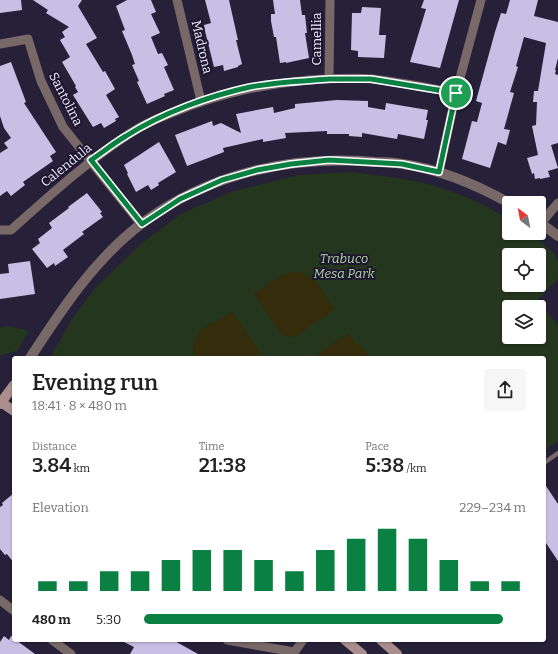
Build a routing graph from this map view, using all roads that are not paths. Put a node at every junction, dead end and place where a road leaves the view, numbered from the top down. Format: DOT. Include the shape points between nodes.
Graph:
graph roads {
  1 [pos="177,0"];
  2 [pos="330,0"];
  3 [pos="482,0"];
  4 [pos="0,44"];
  5 [pos="329,79"];
  6 [pos="456,93"];
  7 [pos="201,101"];
  8 [pos="91,160"];
  9 [pos="439,172"];
  10 [pos="502,199"];
  11 [pos="558,203"];
  12 [pos="546,216"];
  13 [pos="142,224"];
  14 [pos="546,227"];
  15 [pos="0,230"];
  16 [pos="558,236"];
  17 [pos="31,356"];
  18 [pos="12,387"];
  19 [pos="1,403"];
  20 [pos="12,410"];
  21 [pos="558,453"];
  22 [pos="546,462"];
  23 [pos="0,600"];
  24 [pos="12,609"];
  25 [pos="55,642"];
  26 [pos="237,642"];
  27 [pos="302,642"];
  28 [pos="347,642"];
  29 [pos="383,642"];
  30 [pos="293,653"];
  31 [pos="71,654"];
  32 [pos="362,654"];
  33 [pos="397,654"];
  1 -- 7 [label="street, Madrona"];
  2 -- 5 [label="street, Camellia"];
  3 -- 6 [label="street"];
  4 -- 8 [label="street, Santolina" via="28,39 41,82 63,127"];
  5 -- 6 [label="street, Calendula" via="371,79"];
  5 -- 7 [label="street, Calendula" via="250,87"];
  6 -- 9 [label="street"];
  7 -- 8 [label="street, Calendula" via="139,128"];
  8 -- 13 [label="street, Santolina"];
  8 -- 15 [label="street, Calendula" via="11,230"];
  9 -- 10 [label="street"];
  9 -- 13 [label="street" via="402,164 329,160 291,164 222,180 180,199"];
  11 -- 12 [label="street"];
  13 -- 17 [label="street" via="99,263 79,287"];
  14 -- 16 [label="street"];
  18 -- 19 [label="main road"];
  19 -- 20 [label="main road"];
  21 -- 22 [label="lane"];
  23 -- 24 [label="street"];
  25 -- 31 [label="street"];
  26 -- 30 [label="street"];
  27 -- 30 [label="street"];
  28 -- 32 [label="main road"];
  29 -- 33 [label="main road"];
}
